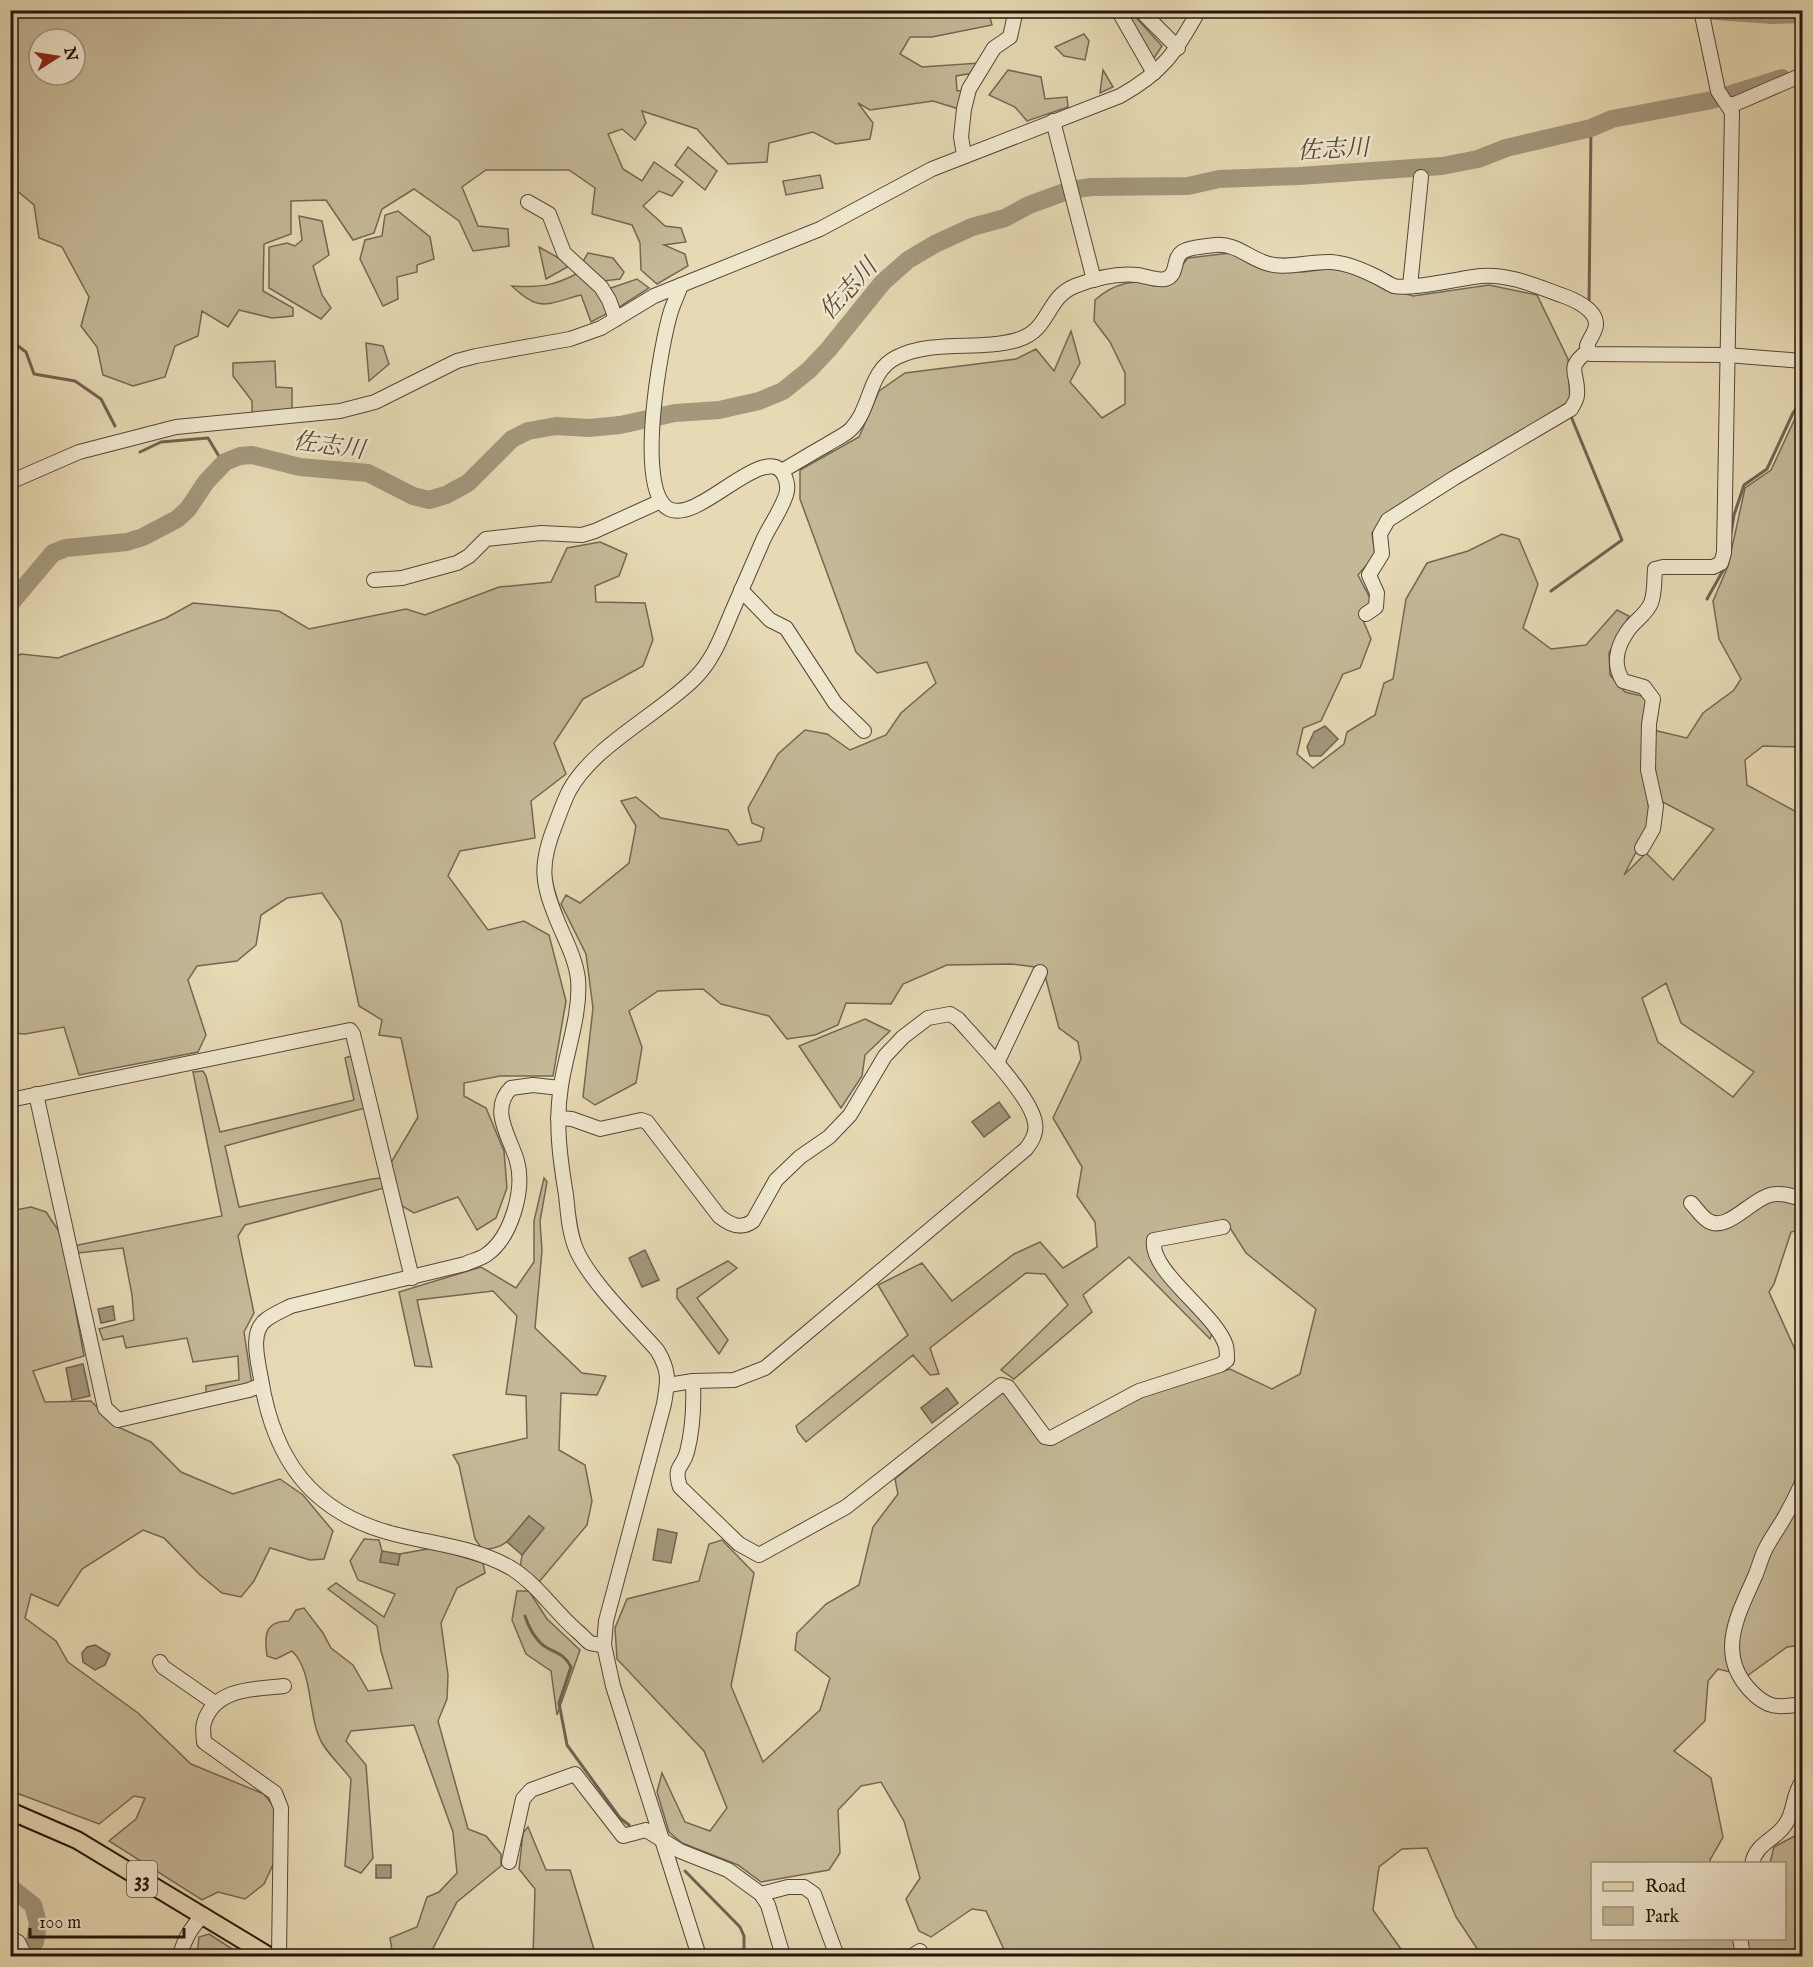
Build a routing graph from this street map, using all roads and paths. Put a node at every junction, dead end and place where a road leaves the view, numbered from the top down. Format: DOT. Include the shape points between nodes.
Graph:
graph roads {
  1 [pos="1016,10"];
  2 [pos="1118,10"];
  3 [pos="1140,10"];
  4 [pos="1199,10"];
  5 [pos="1701,13"];
  6 [pos="1178,48"];
  7 [pos="1154,73"];
  8 [pos="1803,75"];
  9 [pos="1729,105"];
  10 [pos="1053,120"];
  11 [pos="964,155"];
  12 [pos="1421,177"];
  13 [pos="528,202"];
  14 [pos="1094,280"];
  15 [pos="681,285"];
  16 [pos="1410,286"];
  17 [pos="616,319"];
  18 [pos="1588,351"];
  19 [pos="1727,355"];
  20 [pos="1803,361"];
  21 [pos="782,471"];
  22 [pos="10,482"];
  23 [pos="661,501"];
  24 [pos="374,580"];
  25 [pos="741,590"];
  26 [pos="1366,614"];
  27 [pos="864,731"];
  28 [pos="1642,848"];
  29 [pos="1040,972"];
  30 [pos="997,1063"];
  31 [pos="560,1088"];
  32 [pos="36,1094"];
  33 [pos="10,1100"];
  34 [pos="558,1118"];
  35 [pos="1803,1199"];
  36 [pos="1691,1203"];
  37 [pos="1223,1227"];
  38 [pos="412,1278"];
  39 [pos="693,1381"];
  40 [pos="262,1385"];
  41 [pos="668,1385"];
  42 [pos="1803,1483"];
  43 [pos="604,1646"];
  44 [pos="160,1662"];
  45 [pos="284,1686"];
  46 [pos="215,1703"];
  47 [pos="1803,1704"];
  48 [pos="1803,1782"];
  49 [pos="10,1811"];
  50 [pos="662,1839"];
  51 [pos="509,1862"];
  52 [pos="1752,1862"];
  53 [pos="761,1894"];
  54 [pos="203,1915"];
  55 [pos="1740,1940"];
  56 [pos="180,1956"];
  57 [pos="269,1956"];
  58 [pos="279,1956"];
  59 [pos="699,1956"];
  60 [pos="783,1956"];
  61 [pos="837,1956"];
  62 [pos="1743,1956"];
  1 -- 11 [label="street" via="1010,36 994,48 969,88 961,137"];
  2 -- 7 [label="street"];
  3 -- 6 [label="street"];
  4 -- 6 [label="street"];
  5 -- 9 [label="street" via="1718,91"];
  6 -- 7 [label="street"];
  7 -- 10 [label="street" via="1120,96"];
  8 -- 9 [label="street"];
  9 -- 19 [label="street" via="1732,112"];
  10 -- 11 [label="street"];
  10 -- 14 [label="street"];
  11 -- 15 [label="street" via="820,229"];
  12 -- 16 [label="street"];
  13 -- 17 [label="street" via="549,214 564,253 601,287"];
  14 -- 16 [label="street" via="1120,275 1162,280 1170,277 1176,258 1183,251 1217,244 1233,246 1266,263 1280,266 1332,262 1361,268 1395,286"];
  14 -- 21 [label="street" via="1063,293 1040,327 1029,336 993,345 941,346 896,357 880,369 866,407 850,430"];
  15 -- 17 [label="street"];
  15 -- 23 [label="street" via="671,312 653,407 652,469"];
  16 -- 18 [label="street" via="1483,276 1513,278 1568,297 1586,308 1596,323"];
  17 -- 22 [label="street" via="570,339 457,362 375,402 340,411 176,427 79,452"];
  18 -- 19 [label="street" via="1595,355"];
  18 -- 26 [label="street" via="1577,359 1577,397 1571,409 1388,520 1380,534 1382,554 1369,575 1377,593 1376,607"];
  19 -- 20 [label="street"];
  19 -- 28 [label="street" via="1721,563 1713,567 1655,569 1652,600 1626,633 1615,661 1623,681 1644,687 1653,699 1648,770 1656,806 1653,829"];
  21 -- 23 [label="street" via="765,467 752,471 696,506 681,511 670,509"];
  21 -- 25 [label="street" via="787,493"];
  23 -- 24 [label="street" via="582,535 541,533 486,539 457,563 402,578"];
  25 -- 27 [label="street" via="770,620 786,628 835,703"];
  25 -- 31 [label="street" via="708,663 675,696 578,776 546,847 543,866 550,904 578,979 576,1012"];
  29 -- 30 [label="street"];
  30 -- 34 [label="street" via="958,1019 950,1014 928,1018 885,1056 850,1115 776,1180 753,1221 740,1226 719,1216 647,1122 640,1120 600,1130"];
  30 -- 39 [label="street" via="1029,1105 1035,1124 1034,1138 1026,1149 765,1368 734,1380"];
  31 -- 34 [label="street"];
  31 -- 38 [label="street" via="511,1088 502,1099 503,1126 518,1163 519,1186 512,1218 502,1238 486,1255"];
  32 -- 33 [label="street"];
  32 -- 38 [label="street" via="350,1030"];
  32 -- 40 [label="street" via="105,1408 118,1420"];
  34 -- 41 [label="street" via="570,1228 577,1250 591,1275 657,1350 665,1363"];
  35 -- 36 [label="street" via="1771,1195 1756,1200 1727,1222 1716,1223 1708,1221"];
  37 -- 39 [label="street" via="1154,1240 1153,1249 1163,1268 1218,1331 1226,1345 1227,1360 1220,1365 1138,1391 1051,1438 1045,1437 1008,1387 1001,1385 846,1507 759,1555 739,1544 680,1487 679,1465 687,1455 694,1409"];
  38 -- 40 [label="street" via="291,1306 265,1320 258,1332 256,1350"];
  39 -- 41 [label="street"];
  40 -- 43 [label="street" via="275,1433 291,1466 322,1501 363,1524 493,1559 528,1580 558,1615 590,1643"];
  41 -- 43 [label="street" via="606,1621"];
  42 -- 47 [label="street" via="1764,1550 1732,1635 1736,1669 1758,1700 1771,1706"];
  43 -- 50 [label="street"];
  44 -- 46 [label="street"];
  45 -- 46 [label="street" via="230,1693"];
  46 -- 58 [label="street" via="204,1724 204,1742 275,1793 281,1808"];
  48 -- 52 [label="street" via="1786,1824 1760,1845"];
  49 -- 54 [label="main road, 33" via="77,1840"];
  50 -- 51 [label="street" via="646,1830 622,1836 574,1774 531,1790 523,1799"];
  50 -- 53 [label="street" via="680,1851 728,1870"];
  50 -- 59 [label="street"];
  53 -- 60 [label="street"];
  53 -- 61 [label="street" via="788,1887 804,1887 814,1894"];
  54 -- 56 [label="street" via="190,1930"];
  54 -- 57 [label="main road, 33"];
  55 -- 62 [label="street"];
}
